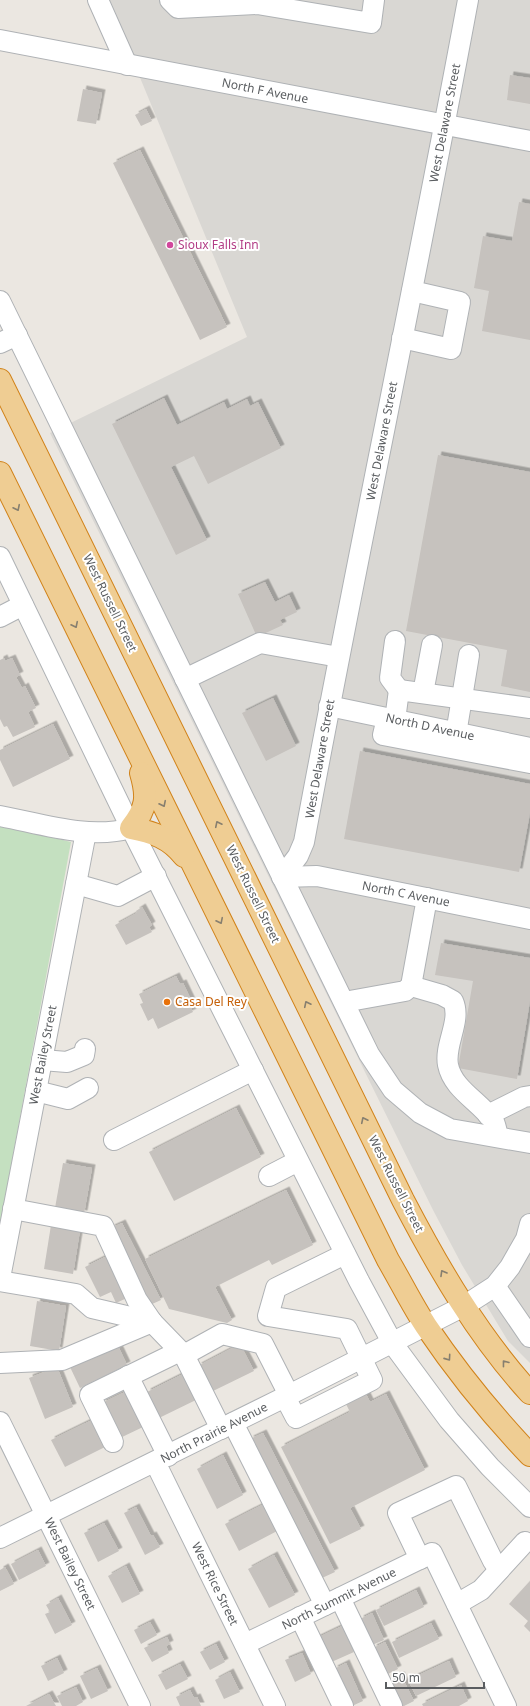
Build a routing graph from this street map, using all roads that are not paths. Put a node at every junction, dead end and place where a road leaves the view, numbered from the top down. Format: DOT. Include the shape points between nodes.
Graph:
graph roads {
  1 [pos="98,0"];
  2 [pos="170,0"];
  3 [pos="374,0"];
  4 [pos="468,0"];
  5 [pos="0,40"];
  6 [pos="127,65"];
  7 [pos="445,125"];
  8 [pos="530,141"];
  9 [pos="412,291"];
  10 [pos="0,302"];
  11 [pos="402,338"];
  12 [pos="8,339"];
  13 [pos="0,380"];
  14 [pos="0,473"];
  15 [pos="0,557"];
  16 [pos="23,605"];
  17 [pos="0,617"];
  18 [pos="395,640"];
  19 [pos="432,645"];
  20 [pos="469,655"];
  21 [pos="339,657"];
  22 [pos="185,679"];
  23 [pos="399,690"];
  24 [pos="423,693"];
  25 [pos="462,699"];
  26 [pos="329,706"];
  27 [pos="530,708"];
  28 [pos="120,717"];
  29 [pos="391,719"];
  30 [pos="455,741"];
  31 [pos="530,748"];
  32 [pos="530,763"];
  33 [pos="0,816"];
  34 [pos="131,828"];
  35 [pos="86,832"];
  36 [pos="198,875"];
  37 [pos="156,876"];
  38 [pos="282,877"];
  39 [pos="76,884"];
  40 [pos="428,898"];
  41 [pos="530,918"];
  42 [pos="411,986"];
  43 [pos="344,1002"];
  44 [pos="85,1049"];
  45 [pos="42,1060"];
  46 [pos="253,1070"];
  47 [pos="88,1088"];
  48 [pos="36,1091"];
  49 [pos="530,1096"];
  50 [pos="488,1115"];
  51 [pos="498,1137"];
  52 [pos="114,1140"];
  53 [pos="530,1143"];
  54 [pos="298,1161"];
  55 [pos="269,1176"];
  56 [pos="13,1209"];
  57 [pos="530,1224"];
  58 [pos="345,1254"];
  59 [pos="0,1280"];
  60 [pos="495,1286"];
  61 [pos="464,1306"];
  62 [pos="152,1322"];
  63 [pos="426,1326"];
  64 [pos="530,1337"];
  65 [pos="393,1344"];
  66 [pos="182,1353"];
  67 [pos="361,1359"];
  68 [pos="0,1363"];
  69 [pos="128,1376"];
  70 [pos="530,1393"];
  71 [pos="287,1396"];
  72 [pos="0,1422"];
  73 [pos="227,1426"];
  74 [pos="113,1442"];
  75 [pos="530,1454"];
  76 [pos="161,1459"];
  77 [pos="530,1507"];
  78 [pos="45,1515"];
  79 [pos="0,1538"];
  80 [pos="525,1542"];
  81 [pos="426,1556"];
  82 [pos="499,1570"];
  83 [pos="333,1602"];
  84 [pos="457,1604"];
  85 [pos="300,1617"];
  86 [pos="245,1644"];
  87 [pos="135,1704"];
  88 [pos="275,1706"];
  89 [pos="343,1706"];
  90 [pos="392,1706"];
  91 [pos="506,1706"];
  1 -- 6 [label="street"];
  2 -- 3 [label="street" via="178,8 257,4 370,23"];
  4 -- 7 [label="street, West Delaware Street"];
  5 -- 6 [label="street, North F Avenue"];
  6 -- 7 [label="street, North F Avenue"];
  7 -- 8 [label="street, North F Avenue"];
  7 -- 9 [label="street, West Delaware Street"];
  9 -- 11 [label="street, West Delaware Street"];
  9 -- 11 [label="street" via="460,302 451,349"];
  10 -- 12 [label="street"];
  11 -- 21 [label="street, West Delaware Street"];
  12 -- 22 [label="street"];
  61 -- 13 [label="highway, West Russell Street, one-way" via="403,1200"];
  14 -- 28 [label="highway, one-way"];
  15 -- 16 [label="street"];
  16 -- 17 [label="street"];
  16 -- 34 [label="street"];
  18 -- 23 [label="street" via="390,678"];
  19 -- 24 [label="street"];
  20 -- 25 [label="street"];
  21 -- 22 [label="street" via="260,643"];
  21 -- 26 [label="street, West Delaware Street"];
  22 -- 38 [label="street"];
  23 -- 24 [label="street"];
  23 -- 29 [label="street"];
  24 -- 25 [label="street"];
  25 -- 27 [label="street"];
  25 -- 30 [label="street"];
  26 -- 29 [label="street, North D Avenue"];
  26 -- 38 [label="street, West Delaware Street" via="304,842 298,856"];
  28 -- 34 [label="highway" via="140,770 146,795 145,806"];
  28 -- 36 [label="highway, one-way"];
  29 -- 30 [label="street" via="383,735"];
  30 -- 31 [label="street, North D Avenue"];
  30 -- 32 [label="street"];
  33 -- 35 [label="street"];
  34 -- 35 [label="street" via="102,833"];
  34 -- 36 [label="highway" via="150,831 164,838 183,854"];
  34 -- 37 [label="street"];
  35 -- 39 [label="street, West Bailey Street"];
  36 -- 63 [label="highway, one-way" via="357,1200"];
  37 -- 39 [label="street" via="118,896"];
  37 -- 46 [label="street"];
  38 -- 40 [label="street, North C Avenue" via="317,876"];
  38 -- 43 [label="street"];
  39 -- 45 [label="street, West Bailey Street"];
  40 -- 41 [label="street, North C Avenue"];
  40 -- 42 [label="street"];
  42 -- 43 [label="street" via="405,991"];
  42 -- 50 [label="street" via="453,1001 457,1009 448,1066 465,1092"];
  43 -- 51 [label="street" via="369,1054 393,1090 420,1113 450,1129"];
  44 -- 45 [label="street" via="84,1055 68,1062"];
  45 -- 48 [label="street, West Bailey Street"];
  46 -- 52 [label="street"];
  46 -- 54 [label="street"];
  47 -- 48 [label="street" via="68,1099"];
  48 -- 56 [label="street, West Bailey Street"];
  49 -- 50 [label="street"];
  50 -- 51 [label="street" via="495,1124"];
  51 -- 53 [label="street"];
  54 -- 55 [label="street"];
  54 -- 58 [label="street"];
  56 -- 59 [label="street, West Bailey Street"];
  56 -- 62 [label="street" via="103,1226 137,1300"];
  57 -- 60 [label="street" via="526,1239 510,1268"];
  58 -- 65 [label="street"];
  58 -- 67 [label="street" via="276,1288 268,1316 347,1328"];
  59 -- 62 [label="street" via="76,1294 92,1308"];
  60 -- 61 [label="street"];
  60 -- 64 [label="street"];
  61 -- 63 [label="street"];
  70 -- 61 [label="highway, West Russell Street, one-way" via="492,1347"];
  62 -- 66 [label="street"];
  62 -- 68 [label="street" via="62,1360"];
  63 -- 65 [label="street"];
  63 -- 75 [label="highway, one-way" via="490,1411"];
  65 -- 67 [label="street"];
  65 -- 77 [label="street" via="449,1420 490,1467"];
  66 -- 69 [label="street"];
  66 -- 71 [label="street" via="222,1334 263,1344"];
  66 -- 73 [label="street"];
  67 -- 71 [label="street" via="372,1380 296,1418"];
  69 -- 74 [label="street" via="90,1395"];
  69 -- 76 [label="street, West Rice Street"];
  71 -- 73 [label="street, North Prairie Avenue"];
  72 -- 78 [label="street, West Bailey Street"];
  73 -- 76 [label="street, North Prairie Avenue"];
  73 -- 83 [label="street"];
  76 -- 78 [label="street, North Prairie Avenue"];
  76 -- 86 [label="street, West Rice Street"];
  78 -- 79 [label="street, North Prairie Avenue"];
  78 -- 87 [label="street, West Bailey Street"];
  80 -- 82 [label="street"];
  81 -- 82 [label="street" via="398,1513 456,1486"];
  81 -- 83 [label="street, North Summit Avenue"];
  81 -- 84 [label="street"];
  82 -- 84 [label="street" via="480,1590"];
  83 -- 85 [label="street, North Summit Avenue"];
  83 -- 90 [label="street"];
  84 -- 91 [label="street"];
  85 -- 86 [label="street, North Summit Avenue"];
  85 -- 89 [label="street"];
  86 -- 88 [label="street, West Rice Street"];
}
